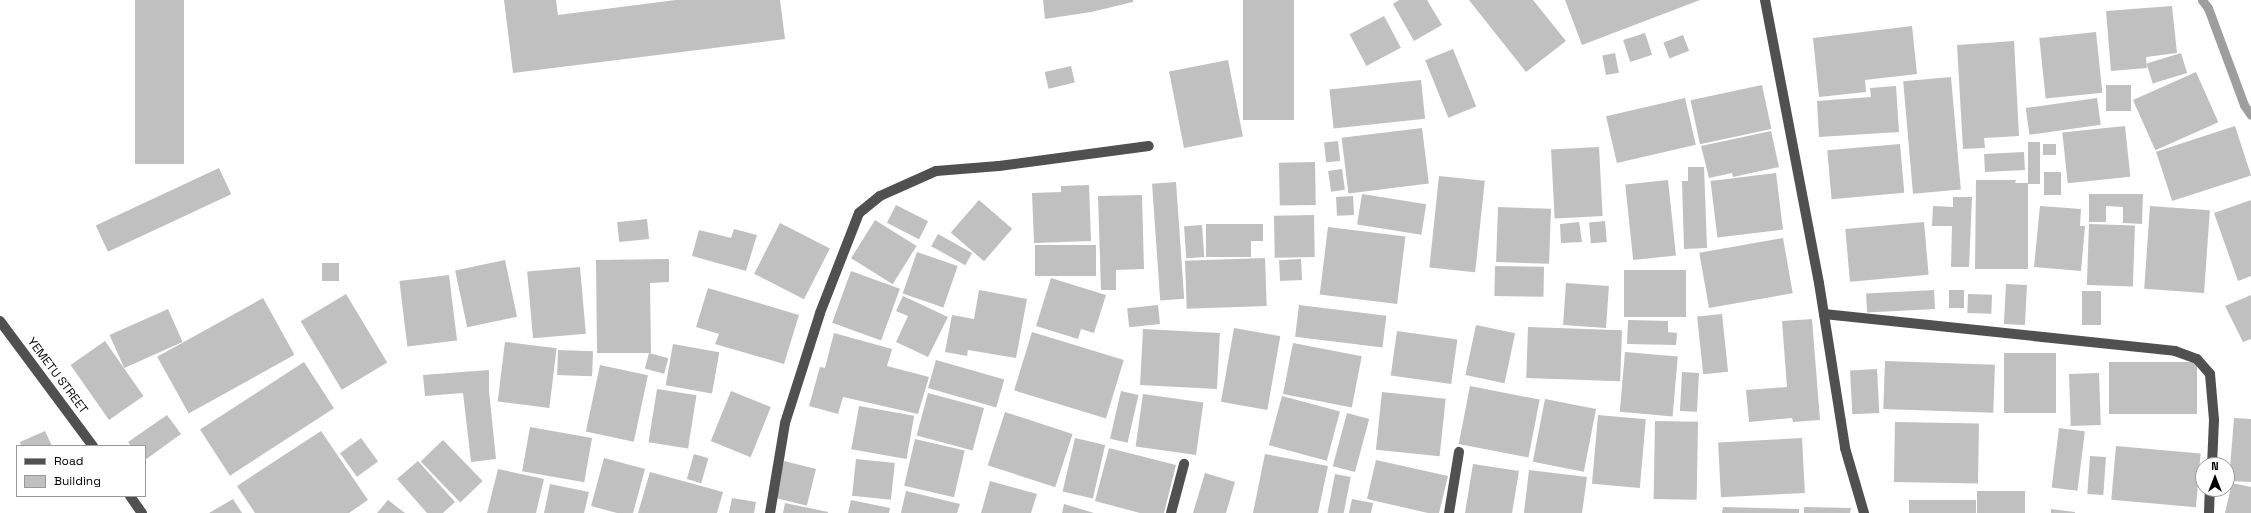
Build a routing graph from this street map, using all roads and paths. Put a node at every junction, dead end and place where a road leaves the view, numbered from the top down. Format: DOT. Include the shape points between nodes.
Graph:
graph roads {
  1 [pos="1765,0"];
  2 [pos="1148,146"];
  3 [pos="1824,314"];
  4 [pos="0,321"];
  5 [pos="92,445"];
  6 [pos="1459,452"];
  7 [pos="2212,457"];
  8 [pos="1184,464"];
  9 [pos="131,497"];
  10 [pos="2210,497"];
  11 [pos="142,513"];
  12 [pos="770,513"];
  13 [pos="1171,513"];
  14 [pos="1449,513"];
  15 [pos="1864,513"];
  16 [pos="2209,513"];
  1 -- 3 [label="street"];
  2 -- 12 [label="street" via="999,166 936,171 880,196 859,213 820,313 785,423"];
  3 -- 7 [label="street" via="2176,351 2197,359 2210,374 2214,420"];
  3 -- 15 [label="street" via="1846,448"];
  4 -- 5 [label="street, YEMETU STREET"];
  6 -- 14 [label="street"];
  8 -- 13 [label="street"];
  9 -- 11 [label="street"];
  10 -- 16 [label="street"];
}
